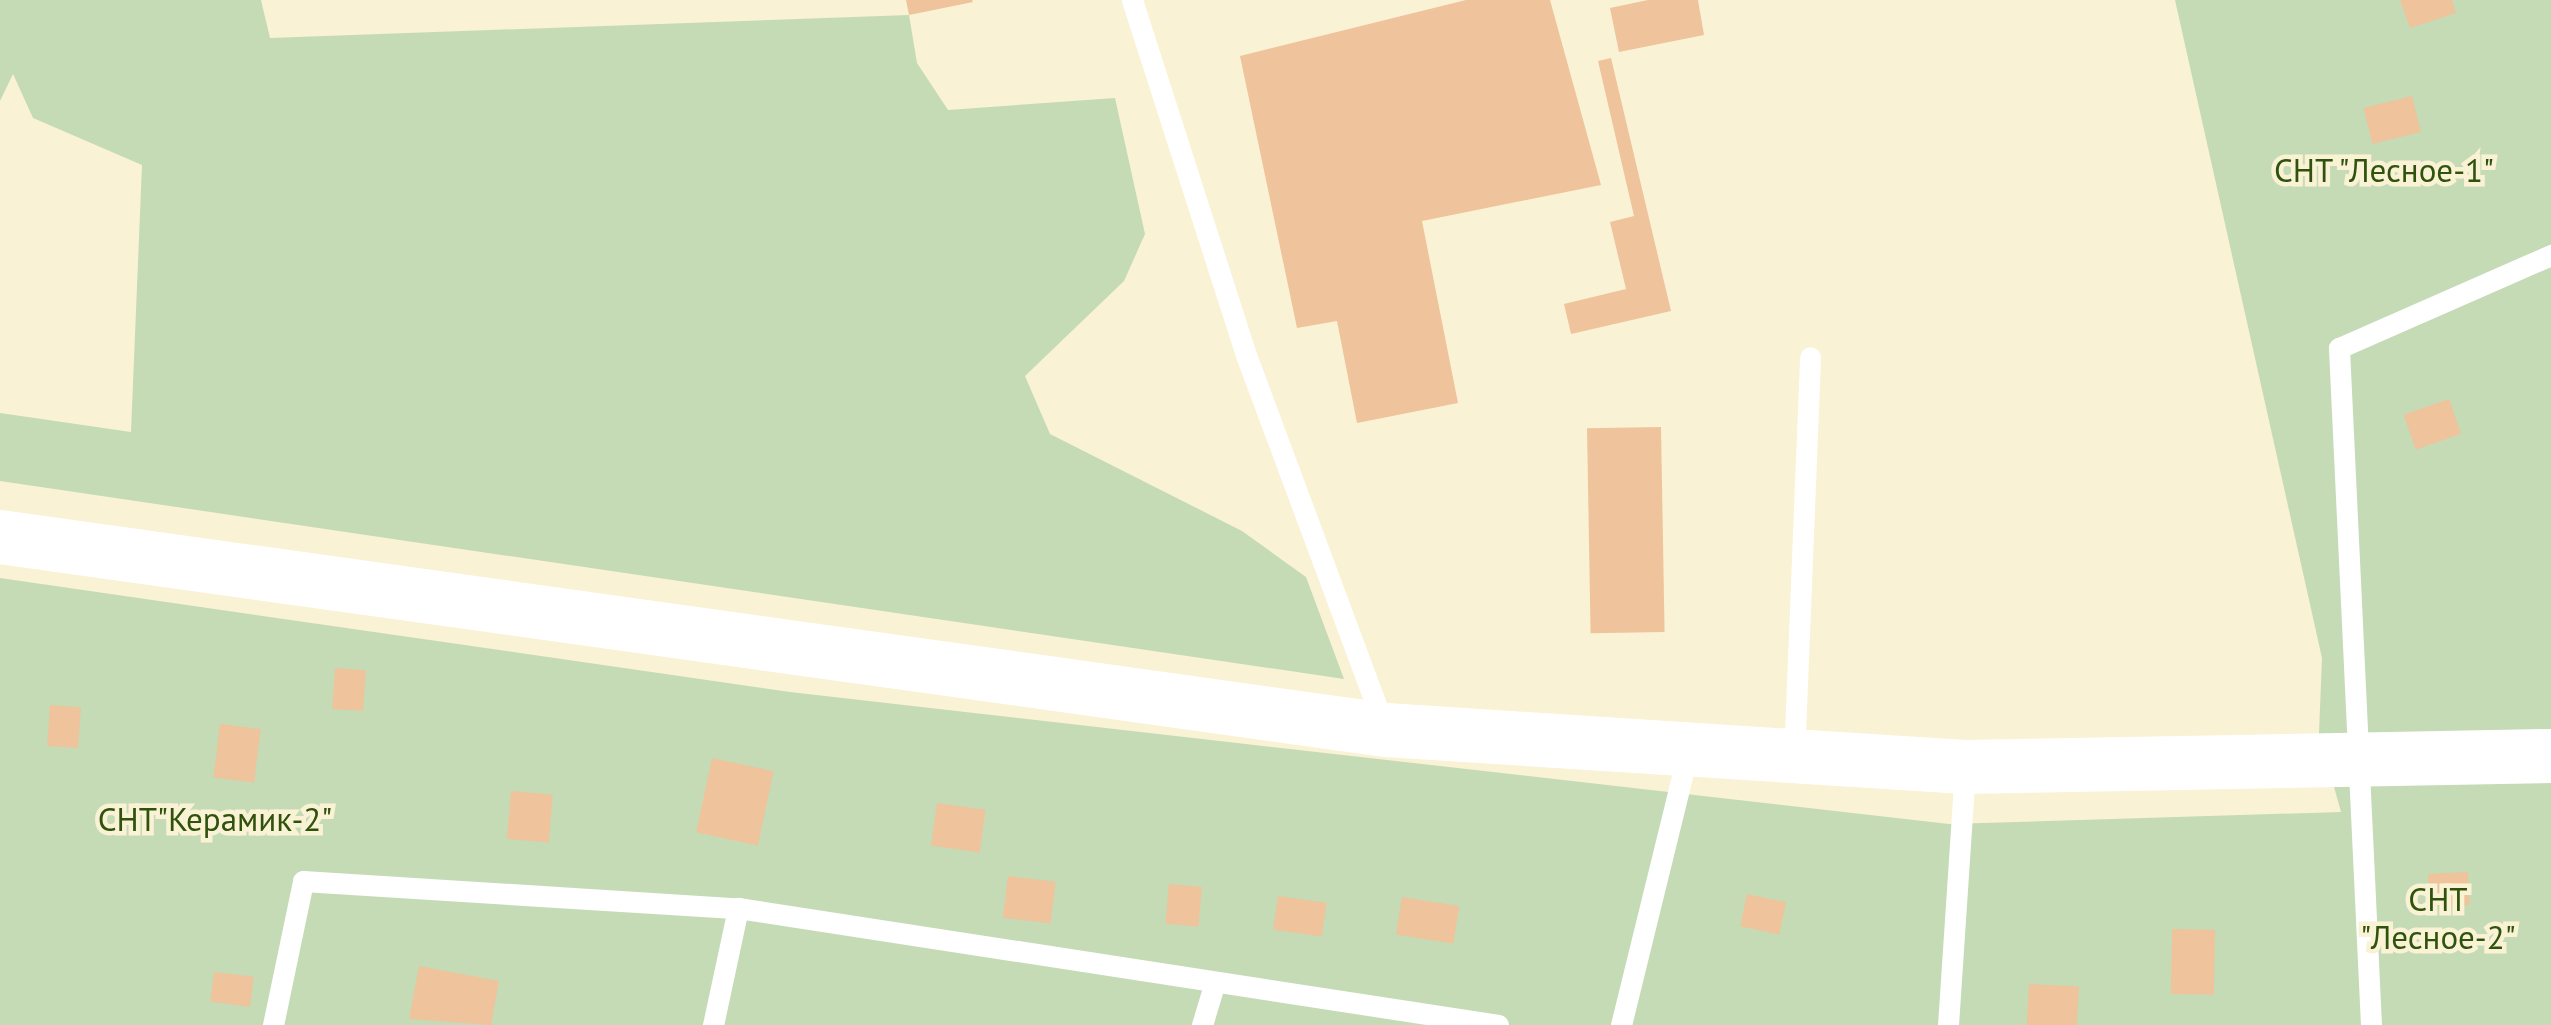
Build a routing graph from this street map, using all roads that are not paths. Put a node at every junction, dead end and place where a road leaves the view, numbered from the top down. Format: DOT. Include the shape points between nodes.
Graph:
graph roads {
  1 [pos="1132,0"];
  2 [pos="2551,255"];
  3 [pos="1810,357"];
  4 [pos="0,537"];
  5 [pos="1386,730"];
  6 [pos="1688,753"];
  7 [pos="2551,756"];
  8 [pos="1794,759"];
  9 [pos="2351,763"];
  10 [pos="1965,767"];
  11 [pos="738,908"];
  12 [pos="1214,985"];
  13 [pos="273,1025"];
  14 [pos="713,1025"];
  15 [pos="1202,1025"];
  16 [pos="1498,1025"];
  17 [pos="1621,1025"];
  18 [pos="1948,1025"];
  19 [pos="2371,1025"];
  1 -- 5 [label="lane" via="1246,355"];
  2 -- 9 [label="lane" via="2339,348"];
  3 -- 8 [label="lane"];
  4 -- 5 [label="street"];
  5 -- 6 [label="street"];
  6 -- 8 [label="street"];
  6 -- 17 [label="lane"];
  7 -- 9 [label="street"];
  8 -- 10 [label="street"];
  9 -- 10 [label="street"];
  9 -- 19 [label="lane"];
  10 -- 18 [label="lane"];
  11 -- 12 [label="lane"];
  11 -- 13 [label="lane" via="303,881"];
  11 -- 14 [label="lane"];
  12 -- 15 [label="lane"];
  12 -- 16 [label="lane"];
}
